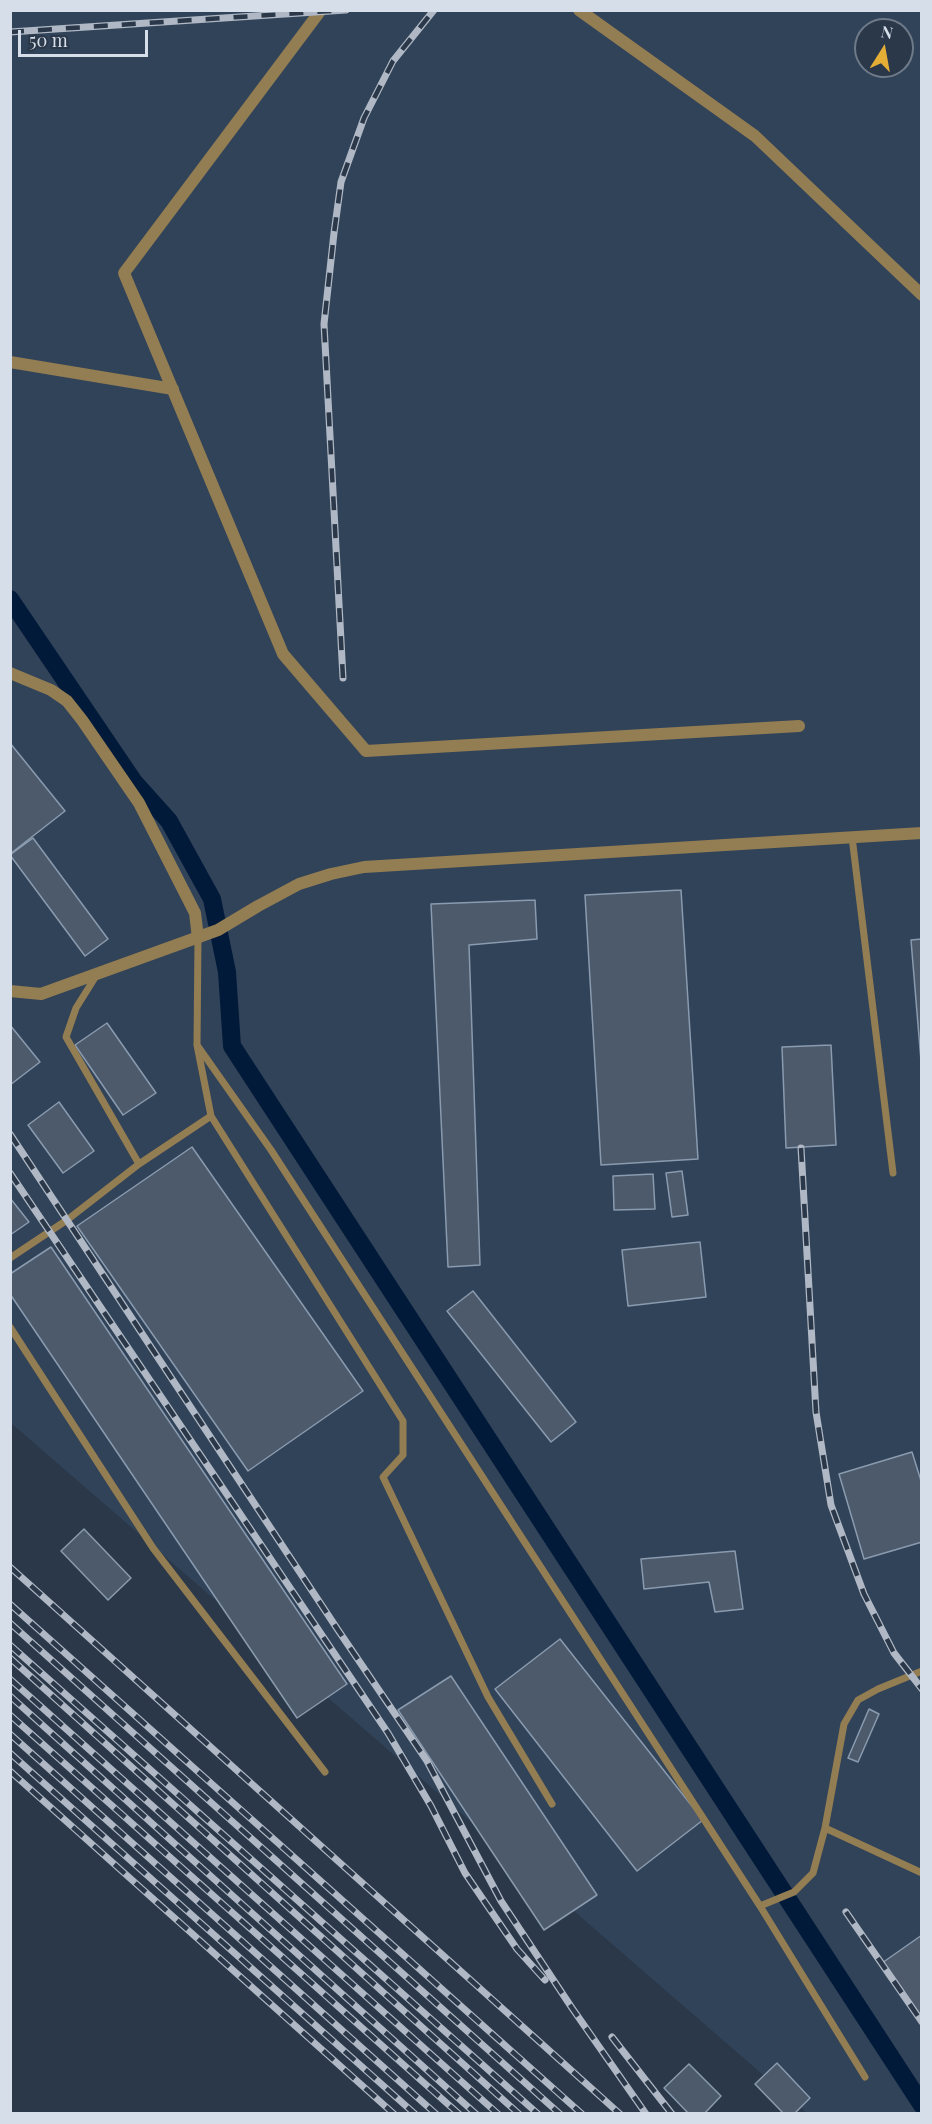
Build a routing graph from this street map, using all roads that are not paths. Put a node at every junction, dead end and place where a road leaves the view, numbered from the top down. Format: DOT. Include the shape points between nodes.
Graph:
graph roads {
  1 [pos="321,10"];
  2 [pos="579,10"];
  3 [pos="921,295"];
  4 [pos="10,362"];
  5 [pos="173,389"];
  6 [pos="10,673"];
  7 [pos="799,726"];
  8 [pos="921,833"];
  9 [pos="852,837"];
  10 [pos="198,938"];
  11 [pos="97,974"];
  12 [pos="10,991"];
  13 [pos="197,1045"];
  14 [pos="211,1116"];
  15 [pos="139,1164"];
  16 [pos="893,1173"];
  17 [pos="10,1258"];
  18 [pos="10,1327"];
  19 [pos="921,1671"];
  20 [pos="325,1772"];
  21 [pos="552,1804"];
  22 [pos="825,1828"];
  23 [pos="921,1873"];
  24 [pos="760,1906"];
  25 [pos="865,2077"];
  1 -- 5 [label="street" via="124,273"];
  2 -- 3 [label="street" via="755,136"];
  4 -- 5 [label="street"];
  5 -- 7 [label="street" via="283,654 366,751"];
  6 -- 10 [label="street" via="51,690 82,720 139,803 195,913"];
  8 -- 9 [label="street"];
  9 -- 10 [label="street" via="364,867 299,884"];
  9 -- 16 [label="lane"];
  10 -- 11 [label="street"];
  10 -- 13 [label="lane"];
  11 -- 12 [label="street" via="41,994"];
  11 -- 15 [label="lane" via="76,1008 66,1037"];
  13 -- 14 [label="lane"];
  13 -- 24 [label="lane" via="272,1150"];
  14 -- 15 [label="lane"];
  14 -- 21 [label="lane" via="403,1421 403,1455 383,1477 488,1697"];
  15 -- 17 [label="lane"];
  18 -- 20 [label="lane" via="153,1548"];
  19 -- 22 [label="lane" via="858,1700 844,1724"];
  22 -- 23 [label="lane"];
  22 -- 24 [label="lane" via="813,1873 794,1892"];
  24 -- 25 [label="lane"];
}
